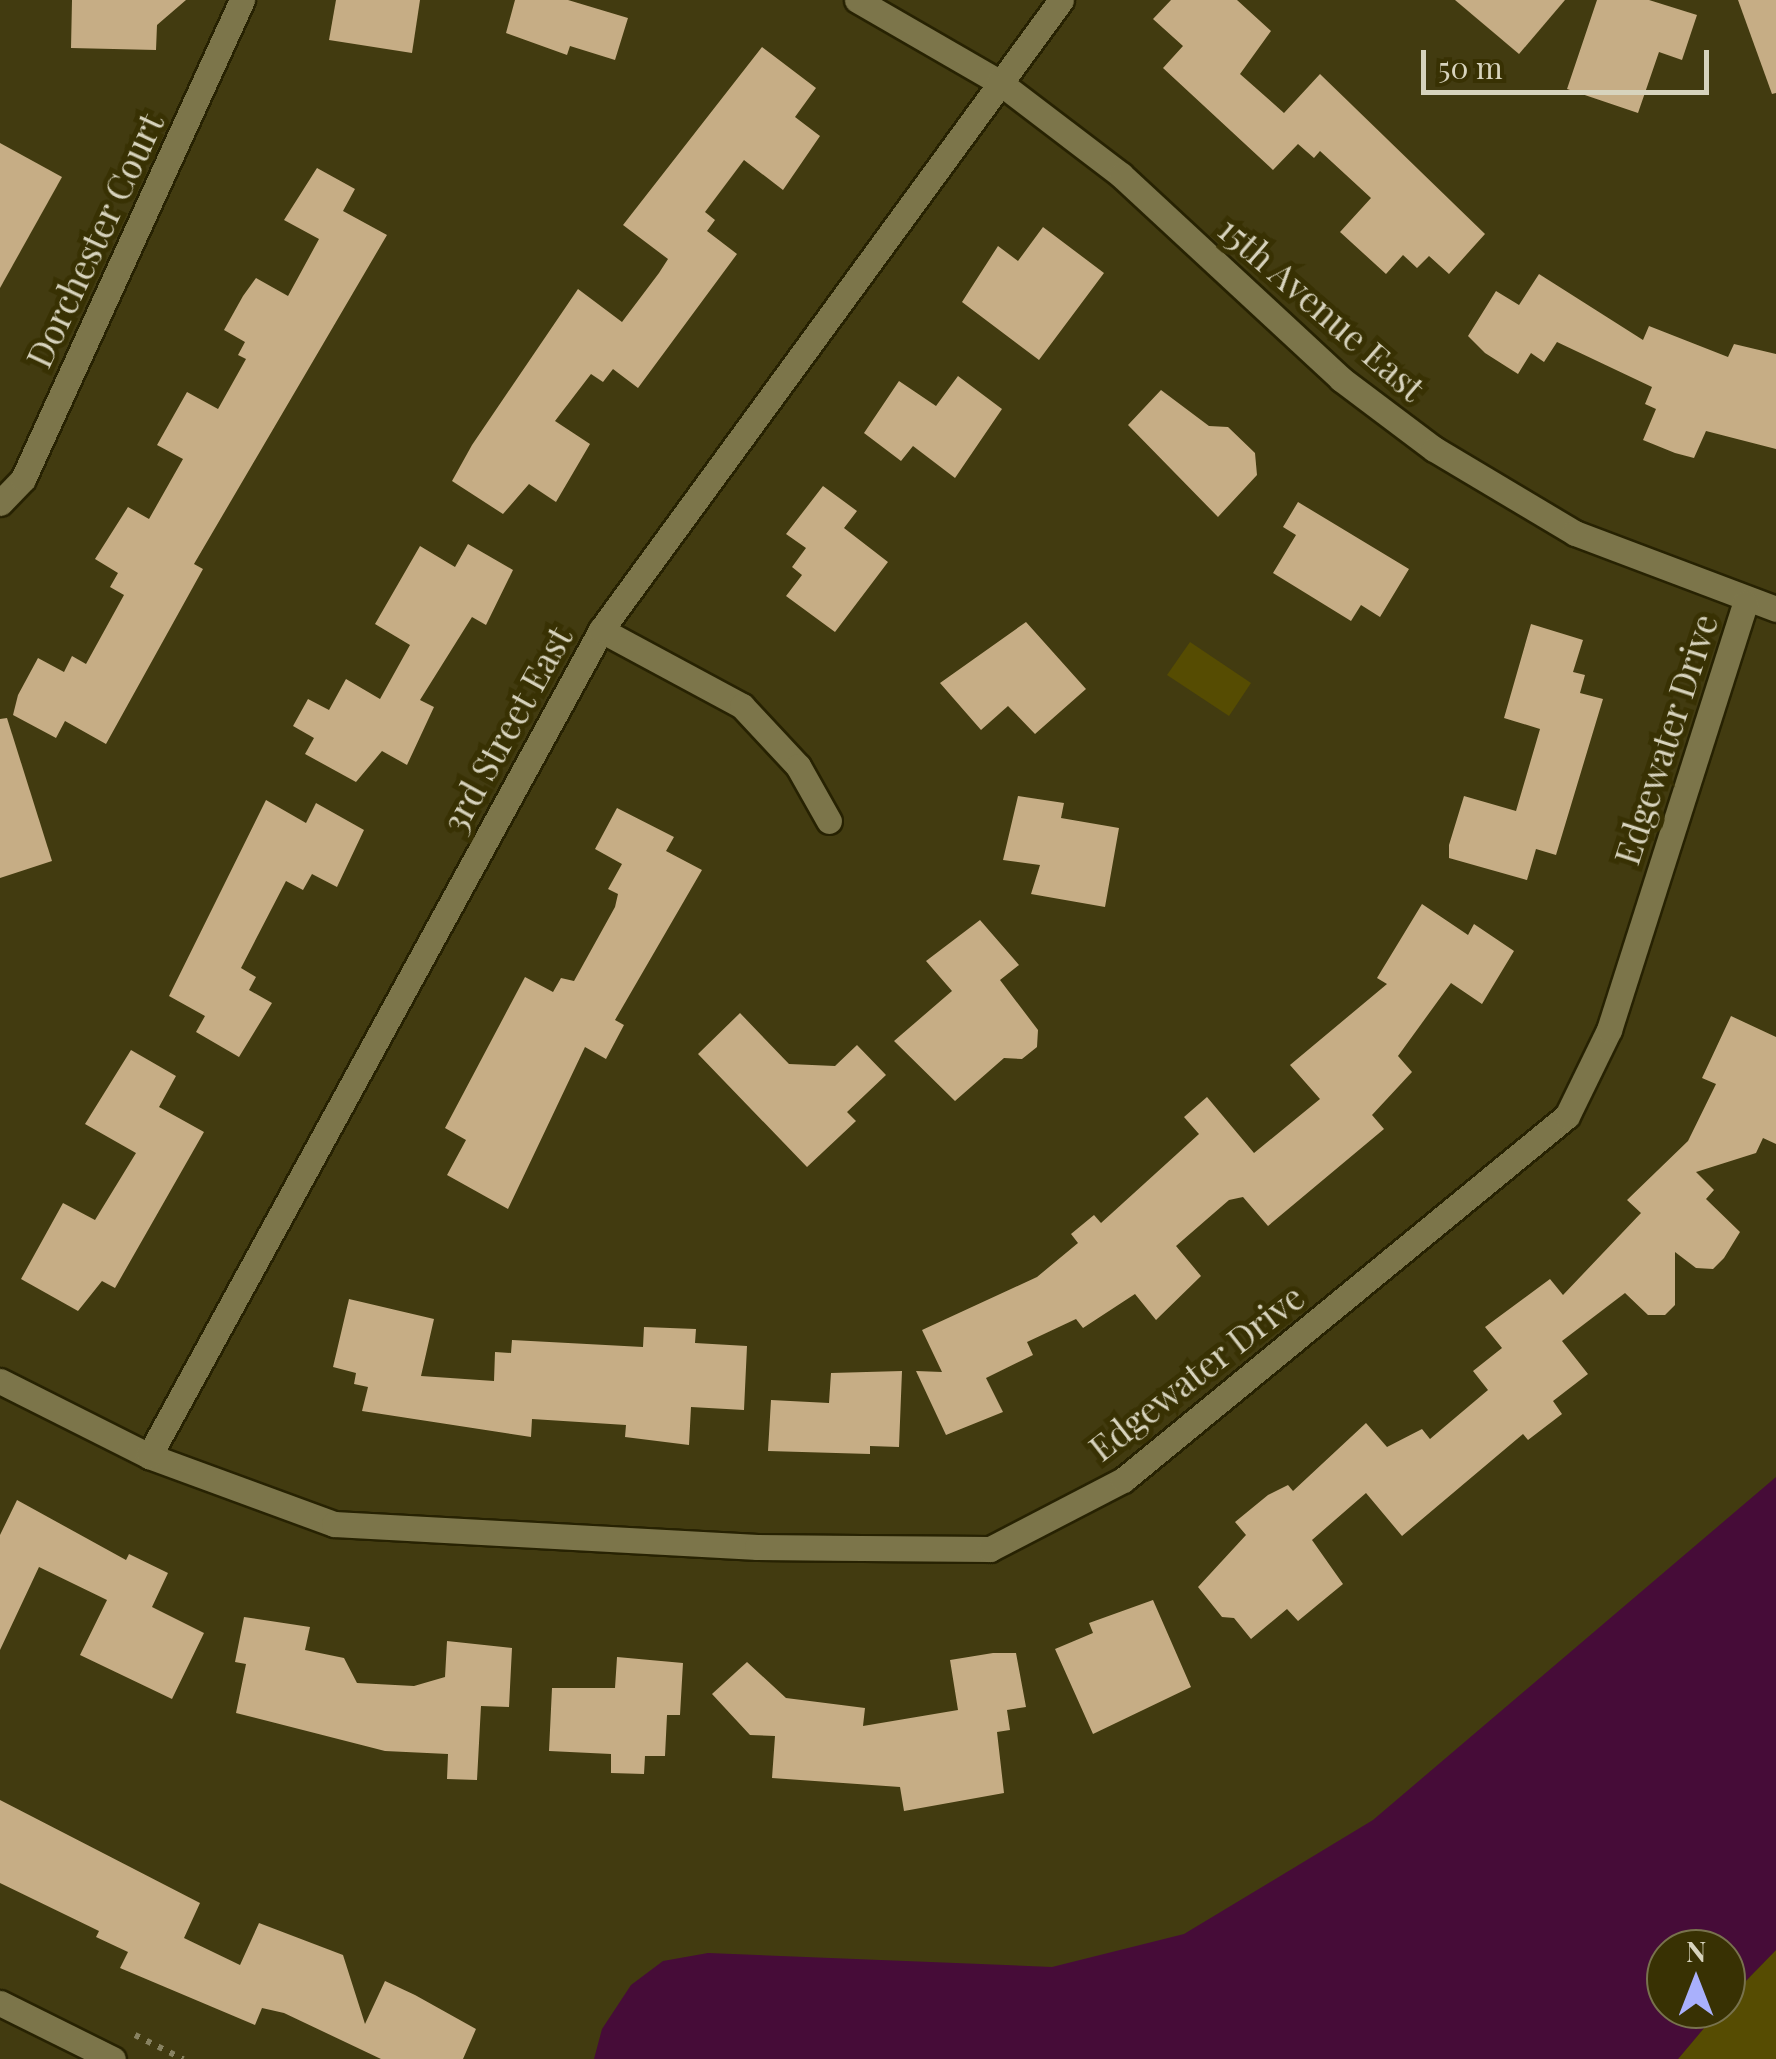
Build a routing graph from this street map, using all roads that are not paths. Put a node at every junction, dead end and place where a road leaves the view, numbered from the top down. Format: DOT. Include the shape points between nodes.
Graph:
graph roads {
  1 [pos="242,0"];
  2 [pos="857,0"];
  3 [pos="1061,0"];
  4 [pos="999,82"];
  5 [pos="0,503"];
  6 [pos="1745,603"];
  7 [pos="1776,609"];
  8 [pos="601,630"];
  9 [pos="828,821"];
  10 [pos="0,1380"];
  11 [pos="149,1456"];
  12 [pos="0,2004"];
  13 [pos="113,2059"];
  1 -- 5 [label="street, Dorchester Court" via="23,478"];
  2 -- 4 [label="street, 15th Avenue East"];
  3 -- 4 [label="street, 3rd Street East"];
  4 -- 6 [label="street, 15th Avenue East" via="1121,176 1342,379 1434,448 1575,533"];
  4 -- 8 [label="street, 3rd Street East"];
  6 -- 7 [label="street, 15th Avenue East"];
  6 -- 11 [label="street, Edgewater Drive" via="1609,1030 1567,1116 1123,1480 990,1549 757,1546 334,1524"];
  8 -- 9 [label="street" via="742,706 798,766"];
  8 -- 11 [label="street, 3rd Street East"];
  10 -- 11 [label="street, Edgewater Drive"];
  12 -- 13 [label="street"];
}
